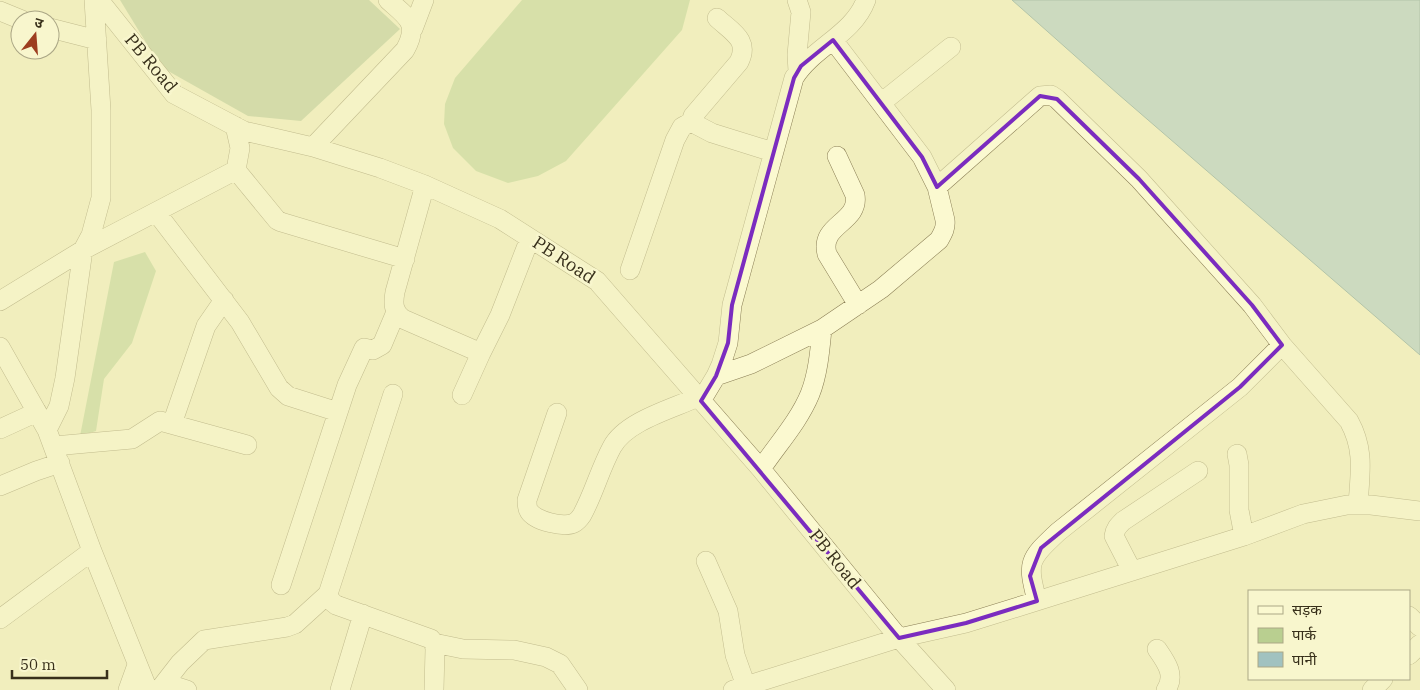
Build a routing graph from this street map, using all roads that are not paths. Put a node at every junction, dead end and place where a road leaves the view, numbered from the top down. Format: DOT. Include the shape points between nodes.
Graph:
graph roads {
  1 [pos="94,0"];
  2 [pos="100,0"];
  3 [pos="388,0"];
  4 [pos="424,0"];
  5 [pos="796,0"];
  6 [pos="866,0"];
  7 [pos="717,18"];
  8 [pos="413,29"];
  9 [pos="60,31"];
  10 [pos="96,40"];
  11 [pos="833,40"];
  12 [pos="951,47"];
  13 [pos="798,71"];
  14 [pos="881,103"];
  15 [pos="691,122"];
  16 [pos="235,126"];
  17 [pos="314,147"];
  18 [pos="773,152"];
  19 [pos="837,156"];
  20 [pos="236,170"];
  21 [pos="425,185"];
  22 [pos="937,187"];
  23 [pos="156,212"];
  24 [pos="530,238"];
  25 [pos="83,250"];
  26 [pos="404,259"];
  27 [pos="630,270"];
  28 [pos="224,300"];
  29 [pos="0,301"];
  30 [pos="858,305"];
  31 [pos="396,312"];
  32 [pos="822,329"];
  33 [pos="1282,345"];
  34 [pos="0,347"];
  35 [pos="481,353"];
  36 [pos="716,376"];
  37 [pos="393,394"];
  38 [pos="462,395"];
  39 [pos="699,399"];
  40 [pos="37,412"];
  41 [pos="338,412"];
  42 [pos="557,413"];
  43 [pos="172,424"];
  44 [pos="0,429"];
  45 [pos="247,445"];
  46 [pos="53,446"];
  47 [pos="1237,454"];
  48 [pos="761,470"];
  49 [pos="1198,471"];
  50 [pos="0,486"];
  51 [pos="1358,505"];
  52 [pos="1420,511"];
  53 [pos="1244,536"];
  54 [pos="92,551"];
  55 [pos="706,561"];
  56 [pos="1132,571"];
  57 [pos="281,585"];
  58 [pos="328,594"];
  59 [pos="1037,602"];
  60 [pos="363,614"];
  61 [pos="1410,617"];
  62 [pos="0,619"];
  63 [pos="1420,627"];
  64 [pos="899,638"];
  65 [pos="434,643"];
  66 [pos="1420,644"];
  67 [pos="1157,648"];
  68 [pos="1410,654"];
  69 [pos="137,665"];
  70 [pos="1383,680"];
  71 [pos="788,682"];
  72 [pos="157,688"];
  73 [pos="740,688"];
  74 [pos="128,690"];
  75 [pos="187,690"];
  76 [pos="340,690"];
  77 [pos="434,690"];
  78 [pos="578,690"];
  79 [pos="946,690"];
  80 [pos="1166,690"];
  81 [pos="1372,690"];
  1 -- 10 [label="street"];
  2 -- 16 [label="street, PB Road" via="174,94"];
  3 -- 8 [label="street" via="410,19"];
  4 -- 8 [label="street"];
  5 -- 13 [label="street" via="801,12"];
  6 -- 11 [label="street" via="857,18"];
  7 -- 15 [label="street" via="741,40 743,54"];
  8 -- 17 [label="street" via="405,50"];
  9 -- 10 [label="street"];
  10 -- 25 [label="street" via="101,110 101,198 91,235"];
  11 -- 13 [label="street"];
  11 -- 14 [label="street"];
  12 -- 14 [label="street"];
  13 -- 18 [label="street"];
  14 -- 22 [label="street" via="922,157"];
  15 -- 18 [label="street" via="712,133"];
  15 -- 27 [label="street" via="682,127 675,140"];
  16 -- 17 [label="street, PB Road" via="244,131"];
  16 -- 20 [label="street" via="240,148"];
  17 -- 21 [label="street, PB Road"];
  18 -- 36 [label="street" via="732,304 728,343"];
  19 -- 30 [label="street" via="856,200 849,215 828,235 825,248"];
  20 -- 23 [label="street"];
  20 -- 26 [label="street" via="277,220"];
  21 -- 24 [label="street, PB Road" via="500,219"];
  21 -- 26 [label="street"];
  22 -- 30 [label="street" via="946,225 939,240"];
  22 -- 33 [label="street" via="1040,96 1051,95 1139,179 1252,304"];
  23 -- 25 [label="street"];
  23 -- 28 [label="street"];
  24 -- 35 [label="street"];
  24 -- 39 [label="street, PB Road" via="597,281"];
  25 -- 29 [label="street"];
  25 -- 46 [label="street"];
  26 -- 31 [label="street" via="394,302"];
  28 -- 41 [label="street" via="279,388 288,396"];
  28 -- 43 [label="street" via="206,326"];
  30 -- 32 [label="street"];
  31 -- 35 [label="street" via="403,319"];
  31 -- 41 [label="street" via="382,345 372,350 364,348 346,385"];
  32 -- 36 [label="street" via="751,364"];
  32 -- 48 [label="street" via="811,392"];
  33 -- 51 [label="street" via="1349,421 1356,434 1361,465"];
  33 -- 59 [label="street" via="1240,387 1041,548 1031,566 1030,576"];
  34 -- 40 [label="street"];
  35 -- 38 [label="street"];
  36 -- 39 [label="street"];
  37 -- 58 [label="street"];
  39 -- 42 [label="street" via="626,430 612,446 582,515 566,525 538,518 529,511 527,504"];
  39 -- 48 [label="street, PB Road"];
  40 -- 44 [label="street"];
  40 -- 46 [label="street"];
  41 -- 57 [label="street"];
  43 -- 45 [label="street"];
  43 -- 46 [label="street" via="160,421 132,439"];
  46 -- 50 [label="street" via="36,470"];
  46 -- 54 [label="street"];
  47 -- 53 [label="street" via="1239,510"];
  48 -- 64 [label="street, PB Road"];
  49 -- 56 [label="street" via="1123,521 1114,531"];
  51 -- 52 [label="street"];
  51 -- 53 [label="street" via="1303,514"];
  53 -- 56 [label="street"];
  54 -- 62 [label="street"];
  54 -- 69 [label="street"];
  55 -- 73 [label="street" via="728,611"];
  56 -- 59 [label="street"];
  58 -- 60 [label="street" via="336,605"];
  58 -- 72 [label="street" via="287,627 204,640"];
  59 -- 64 [label="street"];
  60 -- 65 [label="street" via="424,636"];
  60 -- 76 [label="street"];
  61 -- 63 [label="street"];
  64 -- 71 [label="street"];
  64 -- 79 [label="street, PB Road"];
  65 -- 77 [label="street"];
  65 -- 78 [label="street" via="463,649 514,650 546,657 560,664"];
  66 -- 68 [label="street"];
  67 -- 80 [label="street" via="1170,673 1171,680"];
  69 -- 72 [label="street"];
  69 -- 74 [label="street"];
  70 -- 81 [label="street"];
  71 -- 73 [label="street"];
  72 -- 75 [label="street"];
}
